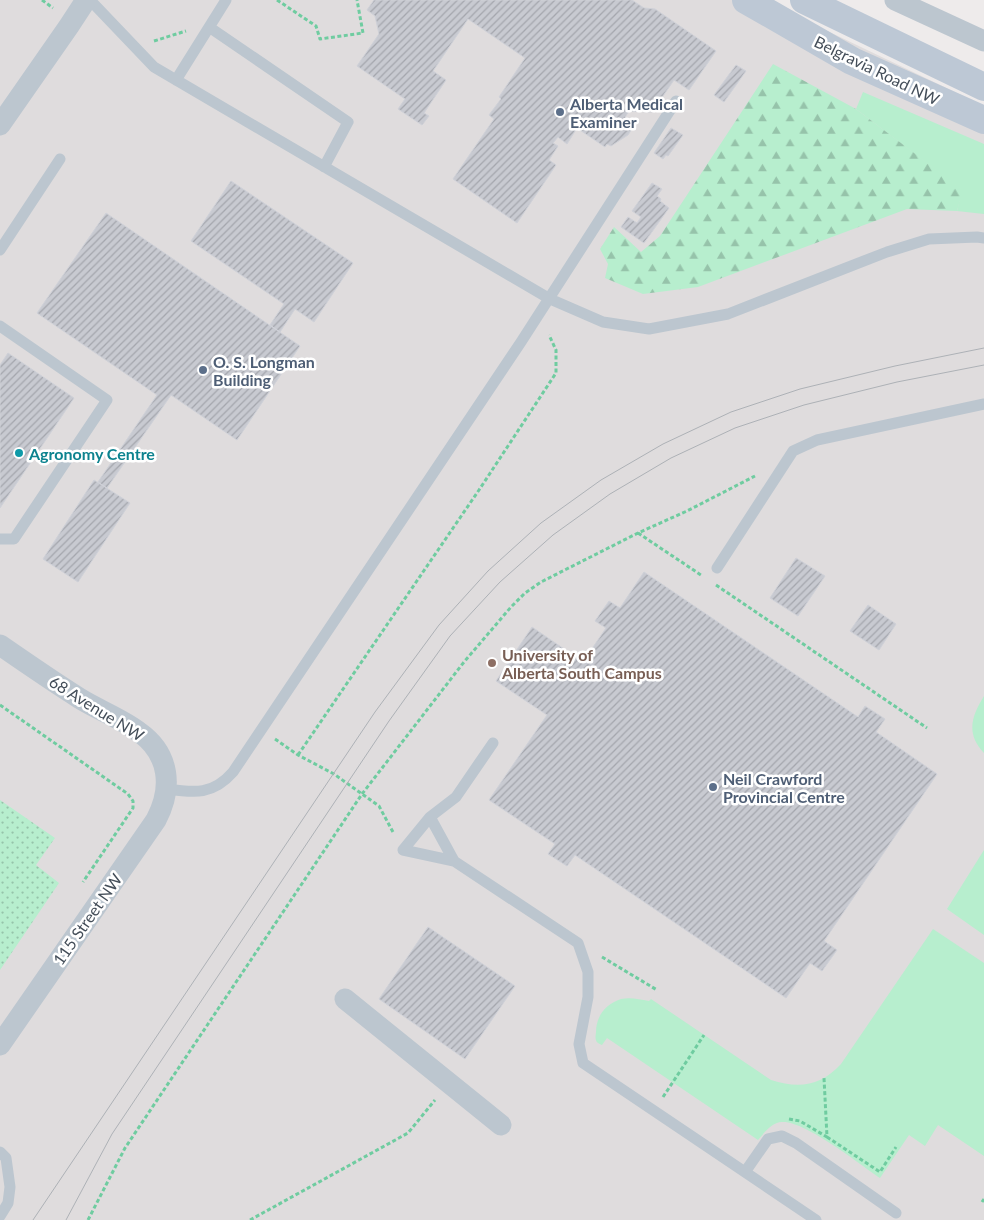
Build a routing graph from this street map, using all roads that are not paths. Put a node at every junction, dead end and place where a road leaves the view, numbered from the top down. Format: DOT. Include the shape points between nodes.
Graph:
graph roads {
  1 [pos="86,0"];
  2 [pos="90,0"];
  3 [pos="226,0"];
  4 [pos="746,0"];
  5 [pos="804,0"];
  6 [pos="895,0"];
  7 [pos="209,27"];
  8 [pos="984,41"];
  9 [pos="176,80"];
  10 [pos="984,86"];
  11 [pos="676,101"];
  12 [pos="984,120"];
  13 [pos="0,125"];
  14 [pos="60,159"];
  15 [pos="324,167"];
  16 [pos="984,238"];
  17 [pos="0,250"];
  18 [pos="550,299"];
  19 [pos="0,326"];
  20 [pos="984,404"];
  21 [pos="0,540"];
  22 [pos="717,568"];
  23 [pos="0,645"];
  24 [pos="493,743"];
  25 [pos="167,789"];
  26 [pos="430,817"];
  27 [pos="454,861"];
  28 [pos="345,998"];
  29 [pos="0,1045"];
  30 [pos="501,1125"];
  31 [pos="0,1152"];
  32 [pos="745,1172"];
  33 [pos="896,1213"];
  34 [pos="0,1216"];
  35 [pos="816,1220"];
  1 -- 13 [label="street"];
  2 -- 9 [label="lane" via="154,67"];
  3 -- 7 [label="lane"];
  4 -- 12 [label="main road, Belgravia Road NW" via="852,61"];
  5 -- 10 [label="main road, Belgravia Road NW"];
  6 -- 8 [label="street"];
  7 -- 9 [label="lane"];
  7 -- 15 [label="lane" via="348,122"];
  9 -- 15 [label="lane"];
  11 -- 18 [label="lane"];
  14 -- 17 [label="lane"];
  15 -- 18 [label="lane"];
  16 -- 18 [label="lane" via="929,239 887,252 728,314 649,328 603,322"];
  18 -- 25 [label="lane" via="233,772 213,789 194,792"];
  19 -- 21 [label="lane" via="107,400 14,539"];
  20 -- 22 [label="lane" via="817,440 793,451"];
  23 -- 25 [label="street, 68 Avenue NW" via="79,698 140,732 161,758"];
  24 -- 26 [label="lane" via="456,797"];
  25 -- 29 [label="street, 115 Street NW" via="156,820"];
  26 -- 27 [label="lane"];
  26 -- 27 [label="lane" via="403,850"];
  27 -- 32 [label="lane" via="578,943 588,972 588,997 579,1044 584,1063"];
  28 -- 30 [label="street"];
  31 -- 34 [label="lane" via="6,1158 10,1187 8,1203"];
  32 -- 33 [label="lane" via="768,1139 782,1136"];
  32 -- 35 [label="lane"];
}
